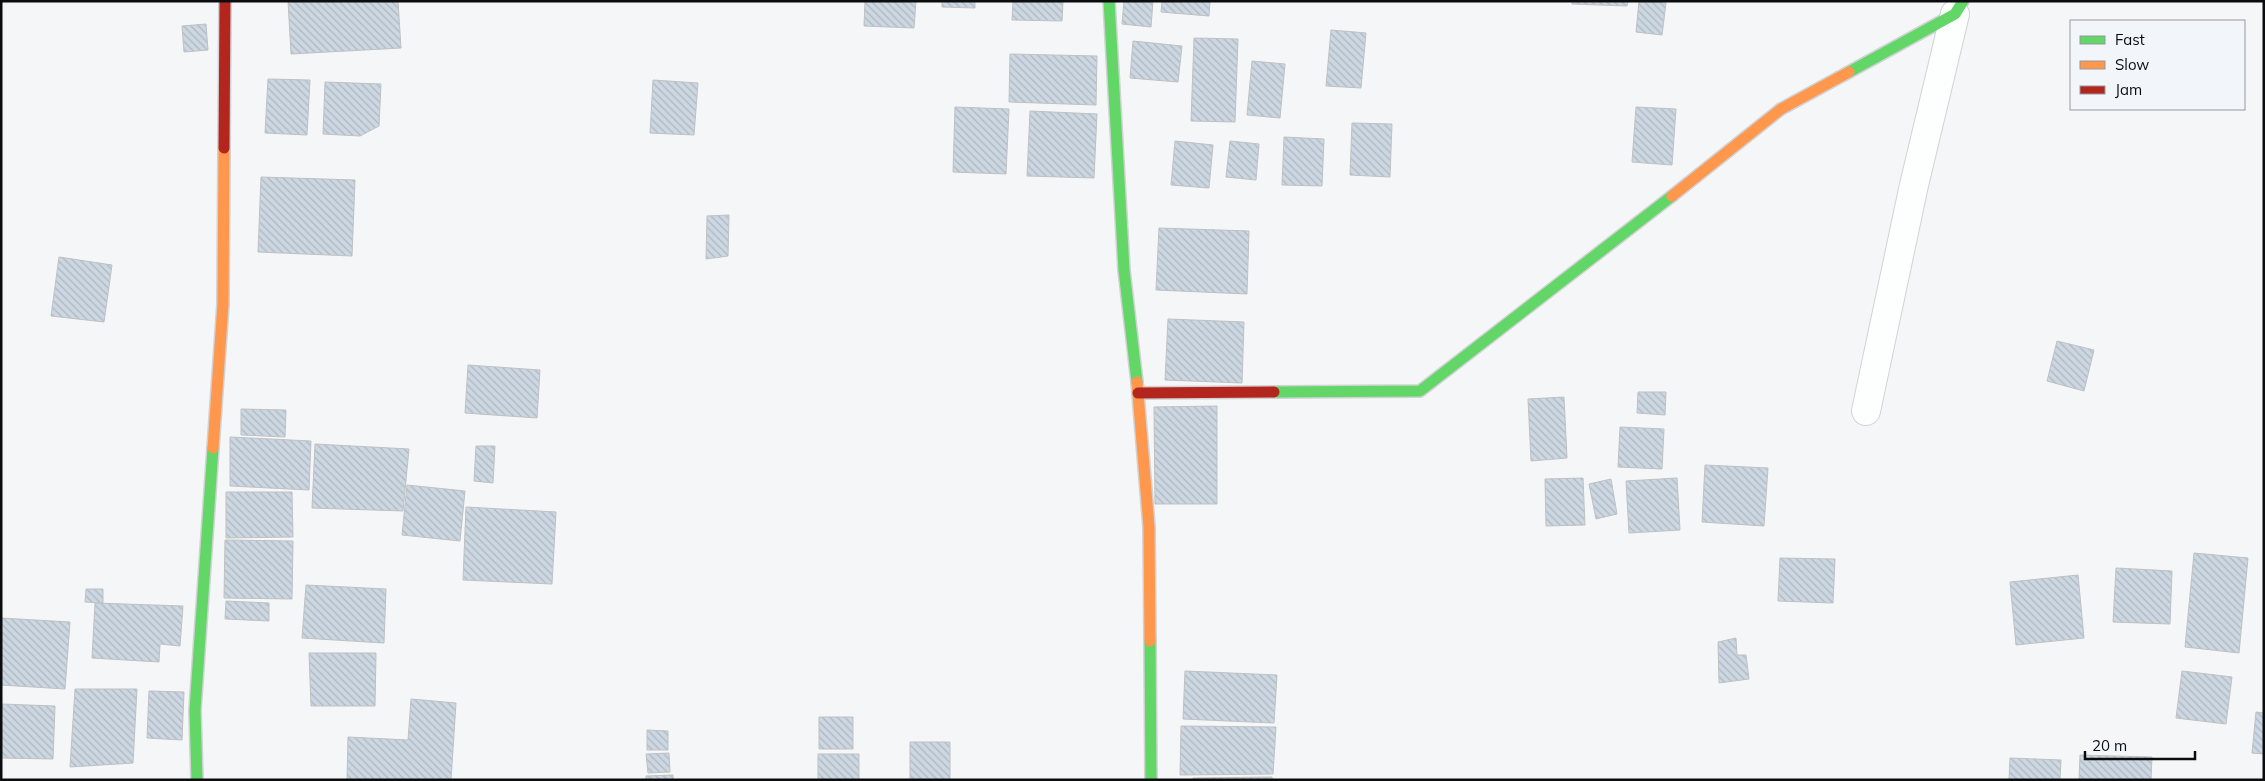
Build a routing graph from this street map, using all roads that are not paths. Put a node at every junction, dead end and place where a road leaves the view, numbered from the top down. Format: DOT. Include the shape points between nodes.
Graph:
graph roads {
  1 [pos="225,1"];
  2 [pos="1109,1"];
  3 [pos="1959,7"];
  4 [pos="1138,393"];
  5 [pos="1866,411"];
  6 [pos="196,780"];
  7 [pos="1151,780"];
  1 -- 6 [label="street" via="223,304 195,710"];
  2 -- 4 [label="street" via="1124,270"];
  3 -- 4 [label="street" via="1781,109 1420,391"];
  3 -- 5 [label="street" via="1914,184"];
  4 -- 7 [label="street" via="1149,527"];
}
